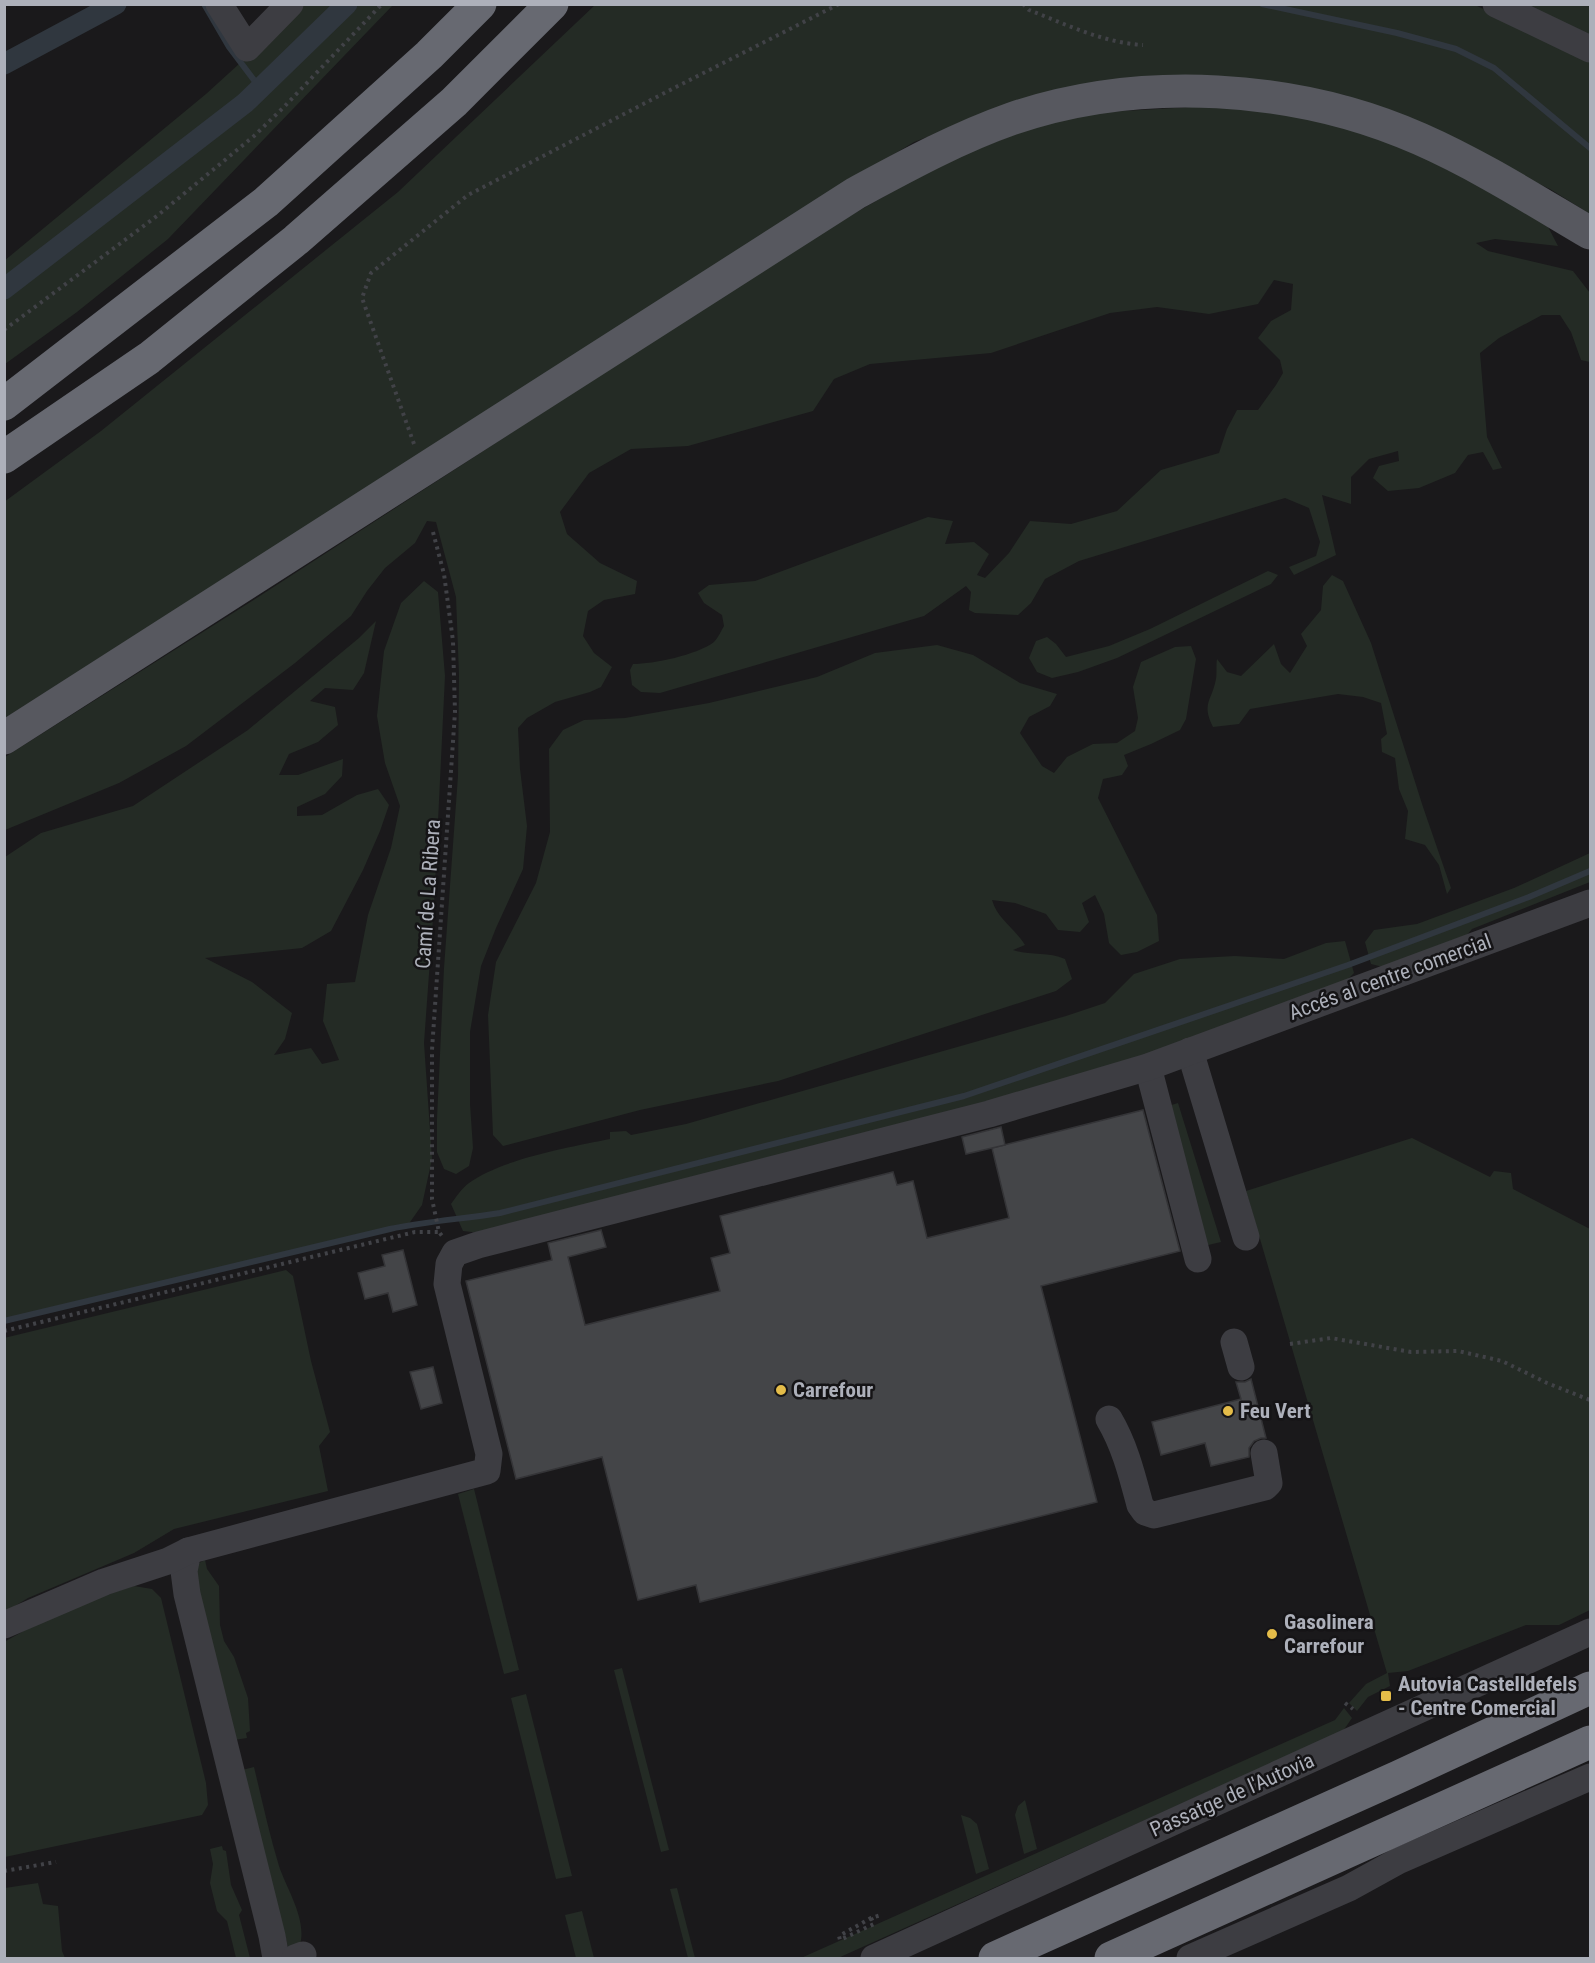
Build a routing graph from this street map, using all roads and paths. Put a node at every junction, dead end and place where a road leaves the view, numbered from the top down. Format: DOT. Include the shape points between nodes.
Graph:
graph roads {
  1 [pos="219,4"];
  2 [pos="290,4"];
  3 [pos="382,4"];
  4 [pos="480,4"];
  5 [pos="552,4"];
  6 [pos="839,4"];
  7 [pos="1023,4"];
  8 [pos="1496,4"];
  9 [pos="1143,45"];
  10 [pos="1590,49"];
  11 [pos="1590,233"];
  12 [pos="4,330"];
  13 [pos="10,399"];
  14 [pos="414,444"];
  15 [pos="4,457"];
  16 [pos="433,532"];
  17 [pos="4,738"];
  18 [pos="1590,903"];
  19 [pos="1182,1054"];
  20 [pos="1148,1067"];
  21 [pos="439,1232"];
  22 [pos="1238,1238"];
  23 [pos="455,1253"];
  24 [pos="1198,1259"];
  25 [pos="4,1330"];
  26 [pos="1290,1344"];
  27 [pos="1590,1400"];
  28 [pos="1109,1419"];
  29 [pos="1264,1453"];
  30 [pos="178,1556"];
  31 [pos="4,1625"];
  32 [pos="1590,1632"];
  33 [pos="1590,1688"];
  34 [pos="1345,1703"];
  35 [pos="1353,1709"];
  36 [pos="1590,1742"];
  37 [pos="1590,1777"];
  38 [pos="56,1862"];
  39 [pos="4,1871"];
  40 [pos="881,1915"];
  41 [pos="871,1918"];
  42 [pos="256,1959"];
  43 [pos="276,1959"];
  44 [pos="874,1959"];
  45 [pos="995,1959"];
  46 [pos="1111,1959"];
  47 [pos="1190,1959"];
  1 -- 2 [label="street" via="247,48"];
  3 -- 12 [label="path" via="254,136 157,216"];
  4 -- 13 [label="highway" via="266,202"];
  5 -- 15 [label="highway" via="454,102 296,240 149,358"];
  6 -- 14 [label="path" via="468,195 372,273 362,298"];
  7 -- 9 [label="path" via="1075,28 1126,44"];
  8 -- 10 [label="street"];
  11 -- 17 [label="main road" via="1455,155 1369,120 1317,105 1257,94 1127,94 1065,103 1012,119 925,156 855,193"];
  16 -- 21 [label="path, Camí de La Ribera" via="444,574 453,640 455,712 432,1050 432,1198"];
  18 -- 19 [label="street, Accés al centre comercial"];
  19 -- 20 [label="street, Accés al centre comercial"];
  19 -- 22 [label="street"];
  20 -- 23 [label="street, Accés al centre comercial" via="988,1114"];
  20 -- 24 [label="street"];
  21 -- 23 [label="path, Camí de La Ribera"];
  21 -- 25 [label="path" via="415,1232"];
  23 -- 30 [label="street" via="449,1264 447,1284 489,1454 487,1471"];
  26 -- 27 [label="path" via="1331,1338 1411,1352 1458,1351 1502,1360"];
  28 -- 29 [label="street" via="1126,1455 1140,1505 1154,1515 1265,1487 1269,1475"];
  30 -- 31 [label="street" via="104,1582"];
  30 -- 42 [label="street" via="165,1578 256,1941"];
  30 -- 43 [label="street"];
  32 -- 44 [label="street, Passatge de l'Autovia"];
  33 -- 45 [label="highway"];
  34 -- 35 [label="path"];
  36 -- 46 [label="highway"];
  37 -- 47 [label="street" via="1398,1861 1349,1888"];
  38 -- 39 [label="path"];
  40 -- 41 [label="path"];
  41 -- 41 [label="path" via="873,1924 840,1940 839,1936"];
}
